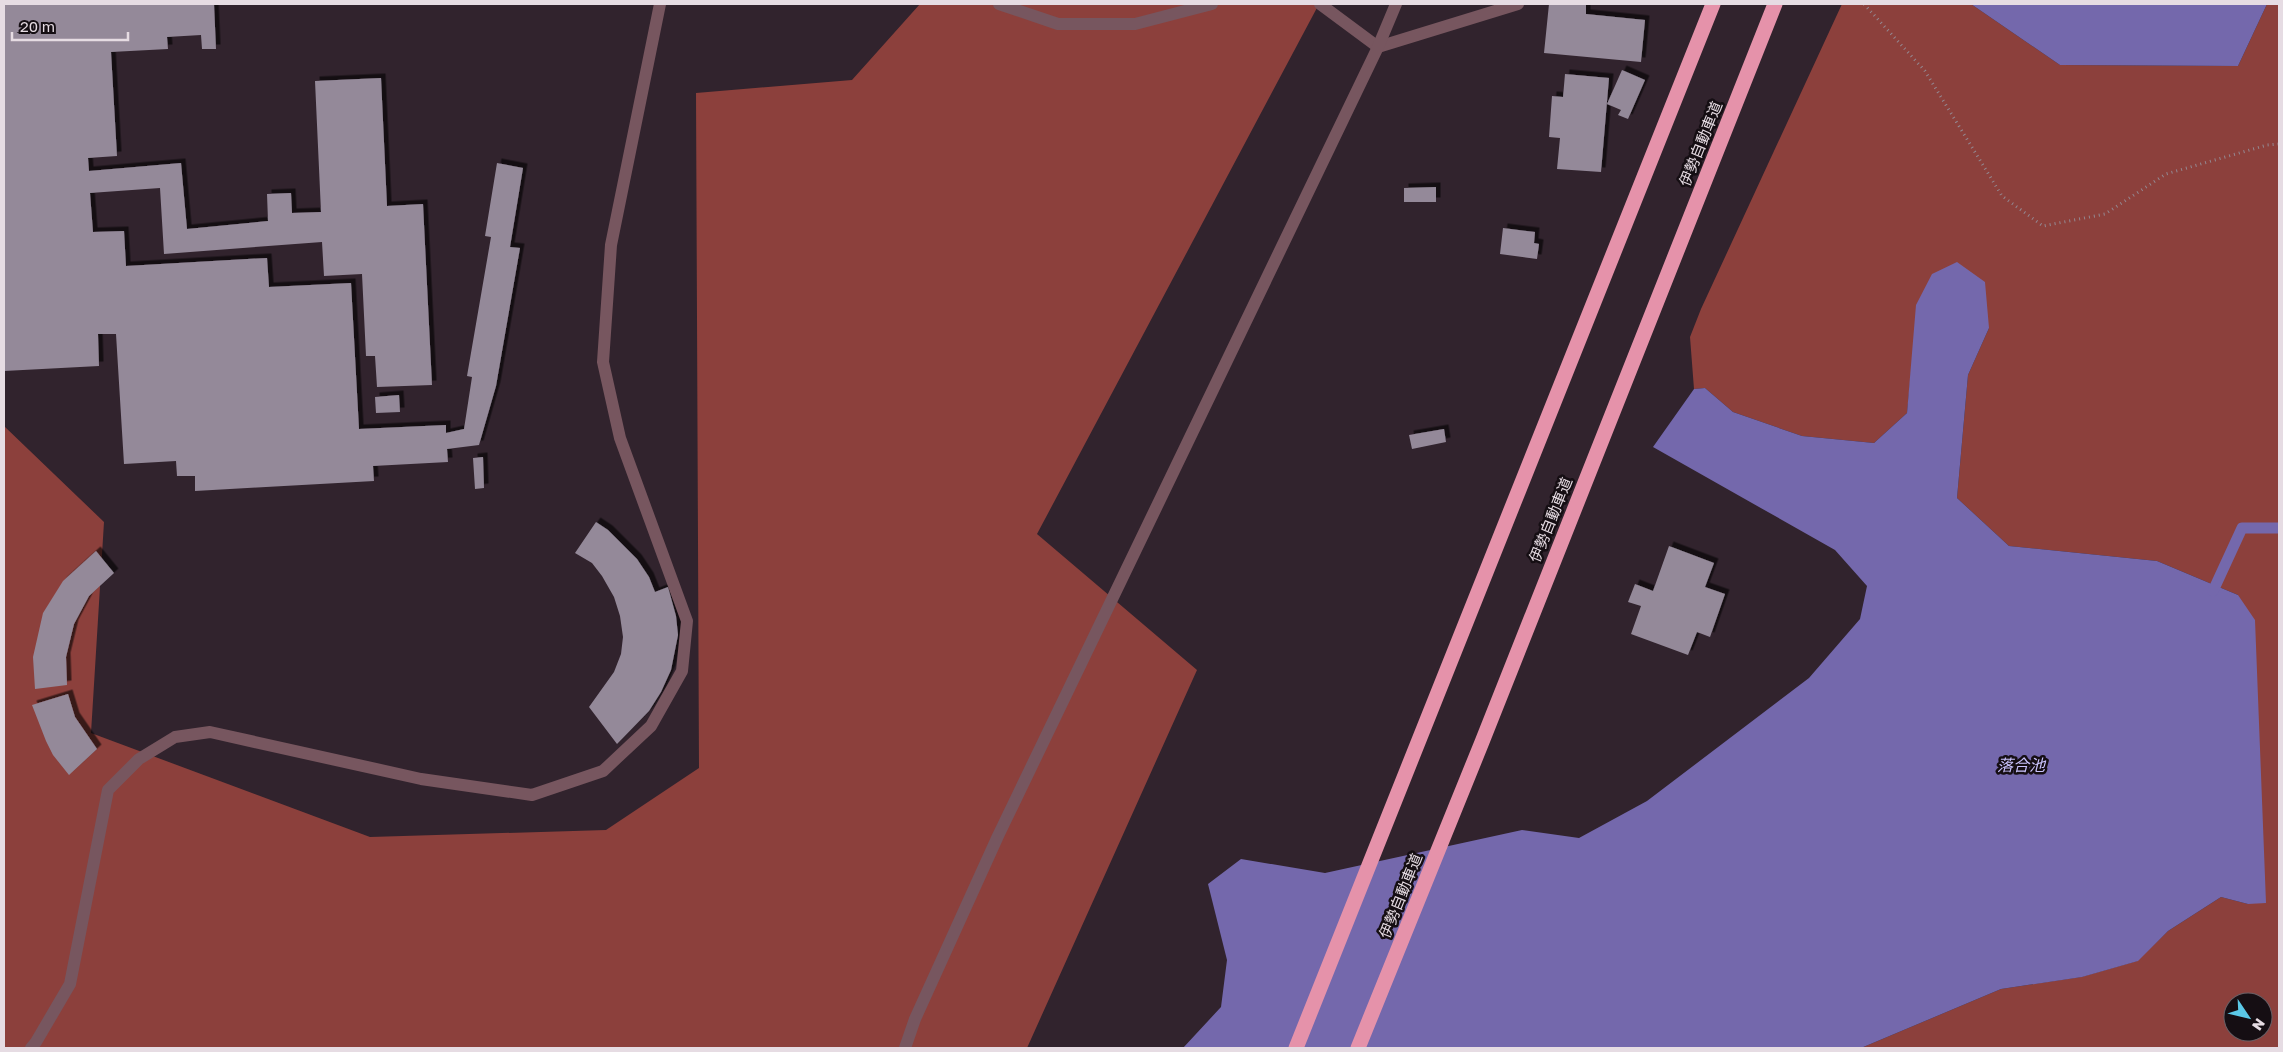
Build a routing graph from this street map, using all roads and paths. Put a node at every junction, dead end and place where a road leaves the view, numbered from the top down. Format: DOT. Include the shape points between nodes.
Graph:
graph roads {
  1 [pos="660,4"];
  2 [pos="999,4"];
  3 [pos="1212,4"];
  4 [pos="1320,4"];
  5 [pos="1396,4"];
  6 [pos="1518,4"];
  7 [pos="1713,4"];
  8 [pos="1775,4"];
  9 [pos="1864,4"];
  10 [pos="1378,47"];
  11 [pos="2279,144"];
  12 [pos="31,1048"];
  13 [pos="905,1048"];
  14 [pos="1296,1048"];
  15 [pos="1358,1048"];
  1 -- 12 [label="street" via="611,245 603,362 620,438 687,621 682,671 651,726 603,771 532,795 421,779 210,732 175,736 139,759 108,790 70,984"];
  2 -- 3 [label="street" via="1058,24 1135,24"];
  4 -- 10 [label="street"];
  5 -- 10 [label="street"];
  6 -- 10 [label="street"];
  7 -- 14 [label="highway"];
  8 -- 15 [label="highway, 伊勢自動車道"];
  9 -- 11 [label="path" via="1925,71 2002,196 2043,226 2105,214 2166,174"];
  10 -- 13 [label="street" via="998,836"];
}
